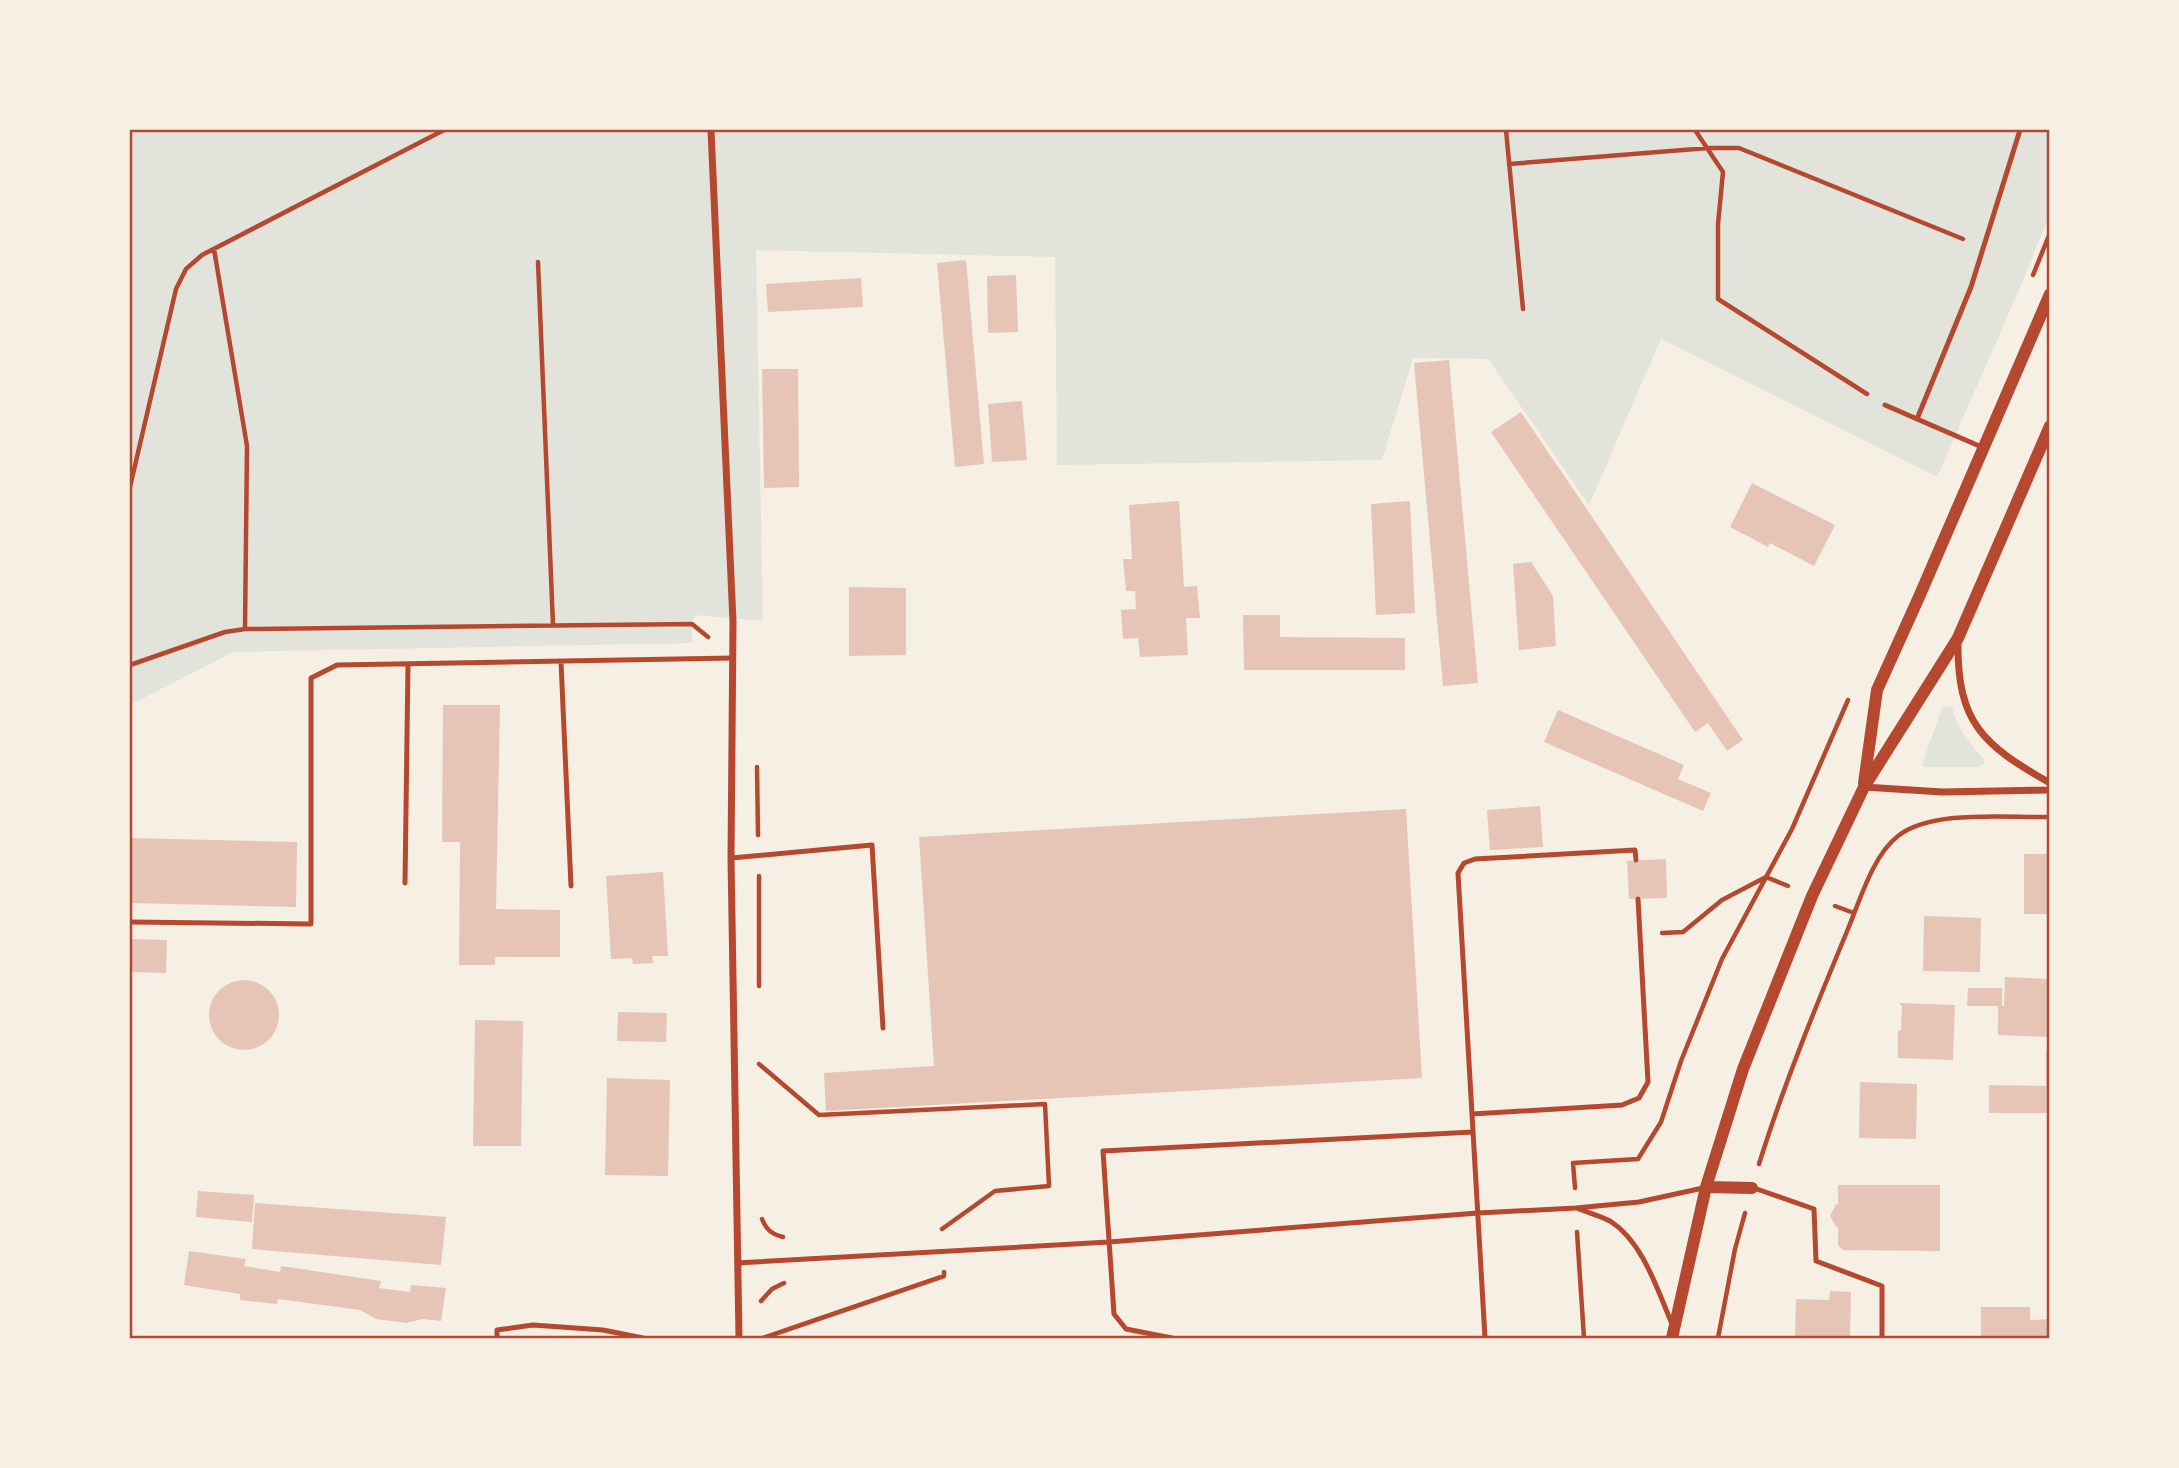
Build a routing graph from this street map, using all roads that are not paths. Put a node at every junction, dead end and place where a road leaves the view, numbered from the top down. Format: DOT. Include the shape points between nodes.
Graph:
graph roads {
  1 [pos="711,130"];
  2 [pos="2020,130"];
  3 [pos="2049,294"];
  4 [pos="1885,405"];
  5 [pos="1917,419"];
  6 [pos="2049,426"];
  7 [pos="1984,448"];
  8 [pos="1958,638"];
  9 [pos="733,658"];
  10 [pos="561,662"];
  11 [pos="408,664"];
  12 [pos="2049,783"];
  13 [pos="1864,787"];
  14 [pos="2049,790"];
  15 [pos="730,858"];
  16 [pos="1636,860"];
  17 [pos="405,883"];
  18 [pos="570,886"];
  19 [pos="1638,899"];
  20 [pos="130,922"];
  21 [pos="883,1028"];
  22 [pos="1472,1114"];
  23 [pos="1473,1132"];
  24 [pos="1706,1187"];
  25 [pos="1752,1188"];
  26 [pos="1576,1208"];
  27 [pos="1478,1213"];
  28 [pos="1109,1242"];
  29 [pos="737,1263"];
  30 [pos="1673,1334"];
  31 [pos="497,1339"];
  32 [pos="643,1339"];
  33 [pos="739,1339"];
  34 [pos="1172,1339"];
  35 [pos="1485,1339"];
  36 [pos="1882,1339"];
  1 -- 9 [label="street"];
  2 -- 5 [label="lane" via="1971,287"];
  3 -- 7 [label="street"];
  4 -- 5 [label="lane"];
  5 -- 7 [label="lane"];
  6 -- 8 [label="street"];
  7 -- 13 [label="street" via="1877,690"];
  8 -- 12 [label="street" via="1957,674 1966,710 1986,740"];
  8 -- 13 [label="street"];
  9 -- 10 [label="lane"];
  9 -- 15 [label="street"];
  10 -- 11 [label="lane"];
  10 -- 18 [label="lane"];
  11 -- 17 [label="lane"];
  11 -- 20 [label="lane" via="337,665 311,678 311,925"];
  13 -- 14 [label="street" via="1942,792"];
  13 -- 24 [label="street" via="1812,896 1743,1069"];
  15 -- 21 [label="lane" via="872,845"];
  15 -- 29 [label="street"];
  16 -- 22 [label="lane" via="1635,850 1475,859 1460,868 1457,879"];
  19 -- 22 [label="lane" via="1647,1082 1639,1098 1622,1105"];
  22 -- 23 [label="lane"];
  23 -- 27 [label="lane"];
  23 -- 28 [label="lane" via="1103,1151"];
  24 -- 25 [label="street"];
  24 -- 26 [label="lane" via="1639,1202"];
  24 -- 30 [label="street"];
  25 -- 36 [label="lane" via="1814,1209 1816,1261 1882,1286"];
  26 -- 27 [label="lane"];
  26 -- 30 [label="lane" via="1610,1221 1633,1243 1654,1281"];
  27 -- 28 [label="lane"];
  27 -- 35 [label="lane"];
  28 -- 29 [label="lane"];
  28 -- 34 [label="lane" via="1114,1314 1126,1329"];
  29 -- 33 [label="street"];
  31 -- 32 [label="lane" via="497,1330 533,1325 603,1330"];
}
